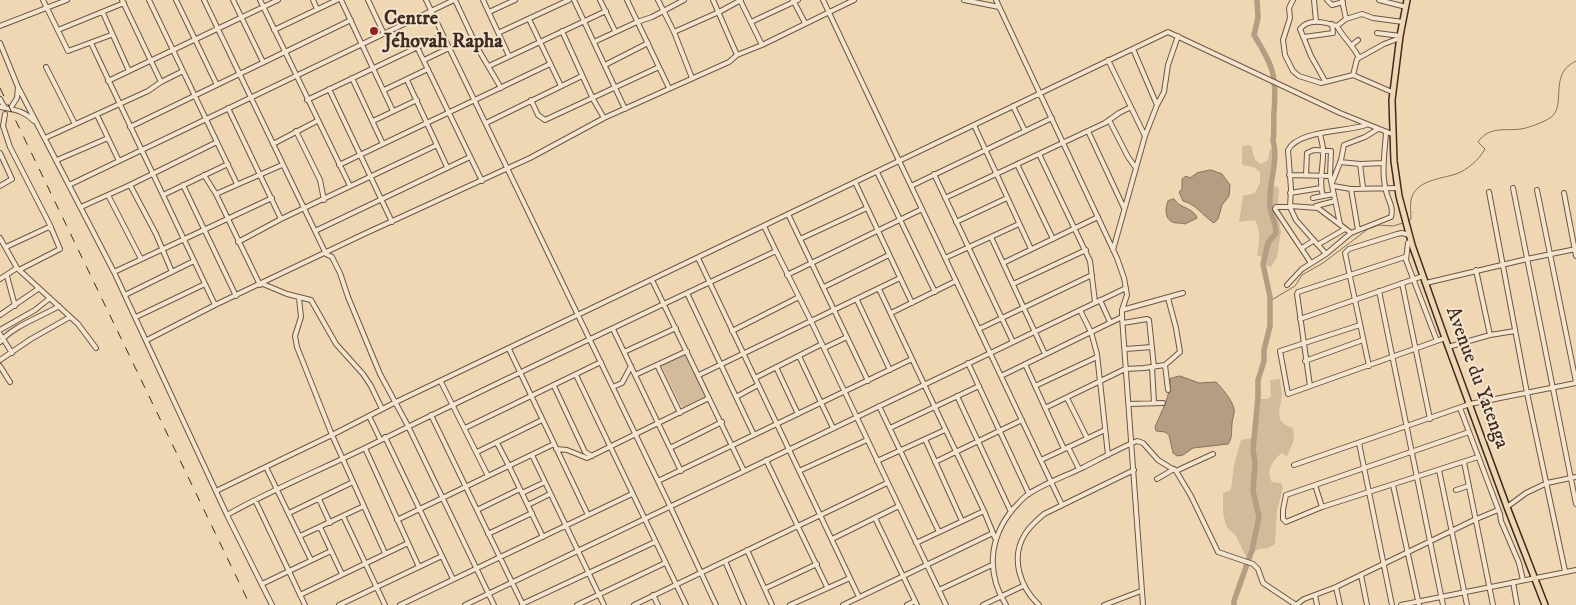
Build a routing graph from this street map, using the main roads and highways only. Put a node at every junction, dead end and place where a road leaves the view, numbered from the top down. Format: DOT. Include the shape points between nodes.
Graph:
graph roads {
  1 [pos="1407,0"];
  2 [pos="1543,605"];
  1 -- 2 [label="main road, Avenue du Yatenga" via="1392,92 1389,133 1407,229"];
}
